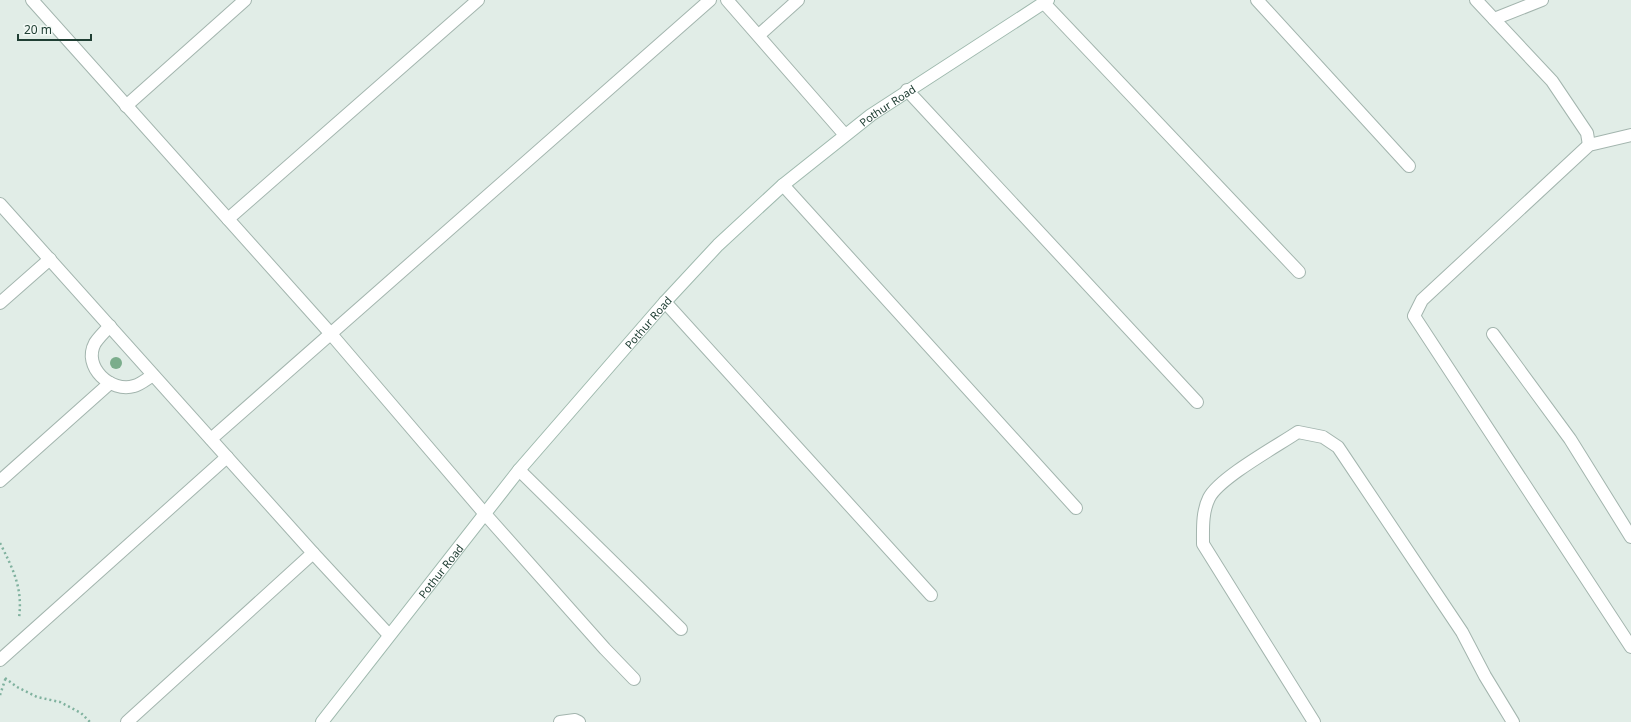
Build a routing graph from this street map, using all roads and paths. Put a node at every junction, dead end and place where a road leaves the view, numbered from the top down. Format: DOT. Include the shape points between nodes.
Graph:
graph roads {
  1 [pos="32,0"];
  2 [pos="246,0"];
  3 [pos="478,0"];
  4 [pos="710,0"];
  5 [pos="727,0"];
  6 [pos="798,0"];
  7 [pos="1257,0"];
  8 [pos="1476,0"];
  9 [pos="1542,0"];
  10 [pos="1045,1"];
  11 [pos="1494,19"];
  12 [pos="759,35"];
  13 [pos="907,90"];
  14 [pos="126,106"];
  15 [pos="846,135"];
  16 [pos="1631,135"];
  17 [pos="1589,145"];
  18 [pos="1409,166"];
  19 [pos="783,185"];
  20 [pos="0,204"];
  21 [pos="228,219"];
  22 [pos="50,259"];
  23 [pos="1299,272"];
  24 [pos="665,302"];
  25 [pos="0,303"];
  26 [pos="110,326"];
  27 [pos="331,334"];
  28 [pos="1493,334"];
  29 [pos="153,375"];
  30 [pos="110,383"];
  31 [pos="1196,402"];
  32 [pos="211,439"];
  33 [pos="227,457"];
  34 [pos="519,470"];
  35 [pos="0,481"];
  36 [pos="1076,508"];
  37 [pos="484,514"];
  38 [pos="1631,538"];
  39 [pos="0,543"];
  40 [pos="313,553"];
  41 [pos="931,595"];
  42 [pos="681,629"];
  43 [pos="389,635"];
  44 [pos="16,645"];
  45 [pos="1631,647"];
  46 [pos="0,660"];
  47 [pos="5,678"];
  48 [pos="634,679"];
  49 [pos="90,722"];
  50 [pos="127,722"];
  51 [pos="322,722"];
  52 [pos="560,722"];
  53 [pos="579,722"];
  54 [pos="1314,722"];
  55 [pos="1513,722"];
  1 -- 14 [label="street"];
  2 -- 14 [label="street"];
  3 -- 21 [label="street"];
  4 -- 27 [label="street"];
  5 -- 12 [label="street"];
  6 -- 12 [label="street"];
  7 -- 18 [label="street" via="1368,118"];
  8 -- 11 [label="street"];
  9 -- 11 [label="street"];
  10 -- 13 [label="street, Pothur Road"];
  10 -- 23 [label="street"];
  11 -- 17 [label="street" via="1552,81 1588,133"];
  12 -- 15 [label="street"];
  13 -- 15 [label="street, Pothur Road"];
  13 -- 31 [label="street"];
  14 -- 21 [label="street"];
  15 -- 19 [label="street, Pothur Road"];
  16 -- 17 [label="street"];
  17 -- 45 [label="street" via="1422,300 1414,316"];
  19 -- 24 [label="street, Pothur Road" via="718,245"];
  19 -- 36 [label="street"];
  20 -- 22 [label="street"];
  21 -- 27 [label="street"];
  22 -- 25 [label="street"];
  22 -- 26 [label="street"];
  24 -- 34 [label="street, Pothur Road"];
  24 -- 41 [label="street"];
  26 -- 29 [label="street"];
  26 -- 30 [label="street" via="95,343 92,355 94,366 100,376"];
  27 -- 32 [label="street"];
  27 -- 37 [label="street"];
  28 -- 38 [label="street" via="1570,439"];
  29 -- 30 [label="street" via="135,386"];
  29 -- 32 [label="street"];
  30 -- 35 [label="street"];
  32 -- 33 [label="street"];
  33 -- 40 [label="street"];
  33 -- 44 [label="street"];
  34 -- 37 [label="street, Pothur Road"];
  34 -- 42 [label="street"];
  37 -- 43 [label="street, Pothur Road"];
  37 -- 48 [label="street"];
  39 -- 44 [label="path" via="18,578 21,604"];
  40 -- 43 [label="street"];
  40 -- 50 [label="street"];
  43 -- 51 [label="street, Pothur Road"];
  44 -- 46 [label="street"];
  47 -- 49 [label="path" via="38,697 60,702 81,713"];
  52 -- 53 [label="street"];
  54 -- 55 [label="street" via="1203,544 1203,520 1209,498 1224,481 1298,432 1323,438 1338,447 1462,632 1488,683"];
}
